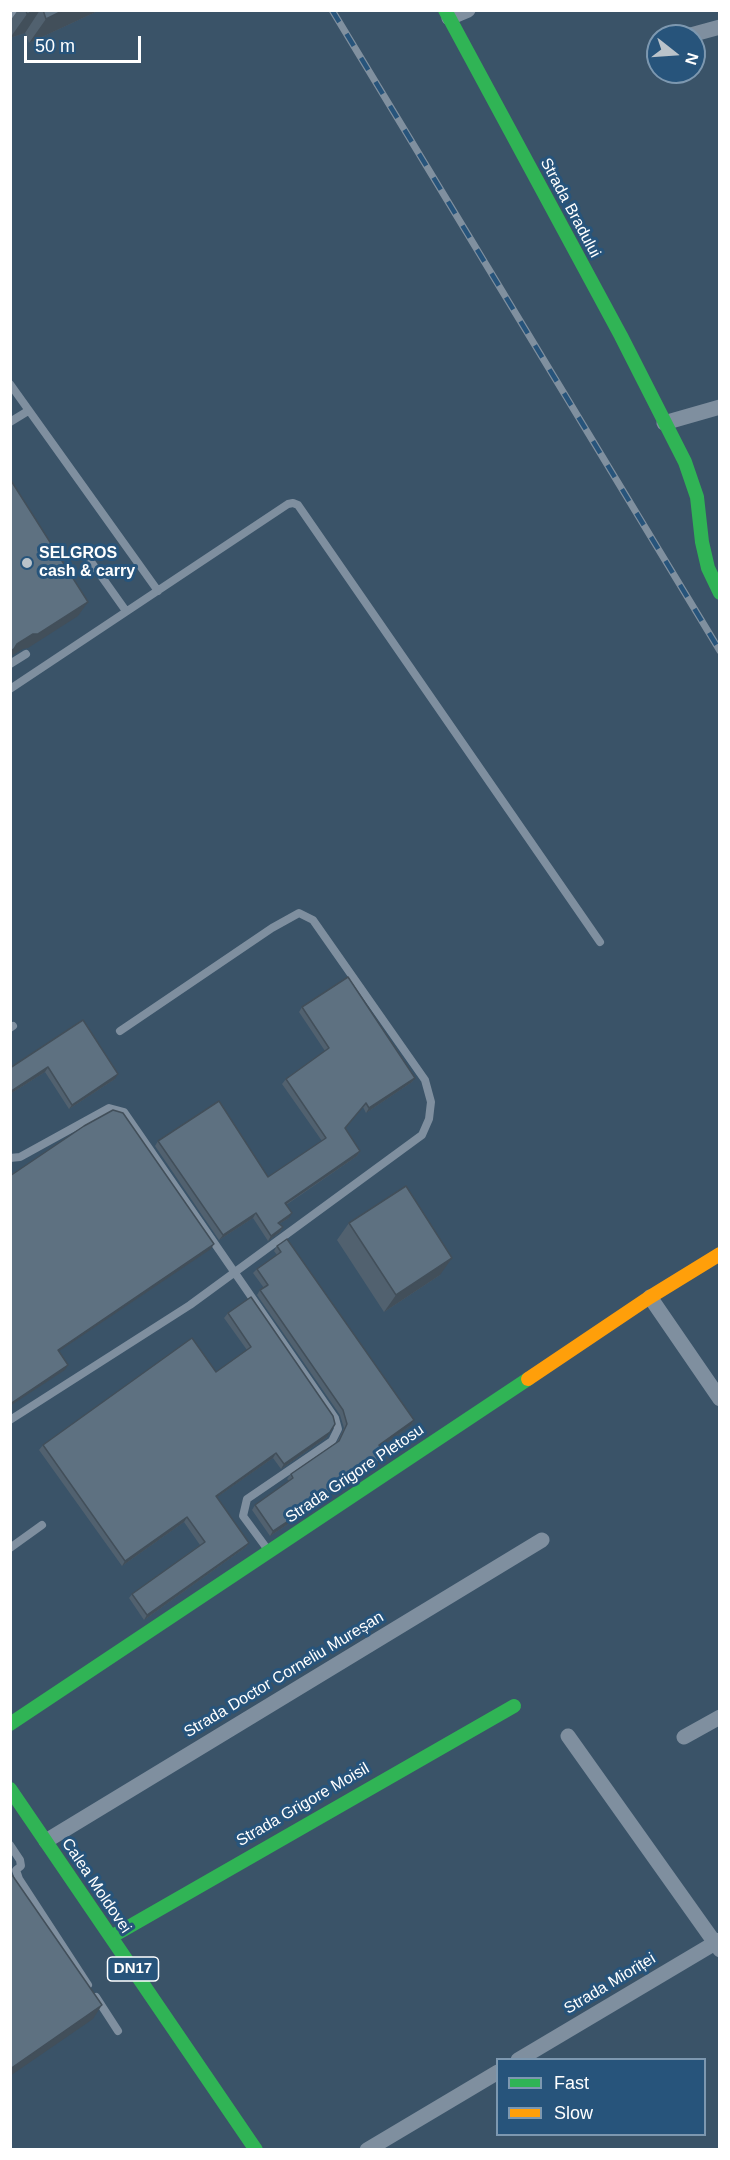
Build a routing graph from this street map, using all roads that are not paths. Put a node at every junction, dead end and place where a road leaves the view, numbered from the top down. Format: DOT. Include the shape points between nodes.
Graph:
graph roads {
  1 [pos="23,10"];
  2 [pos="468,10"];
  3 [pos="447,14"];
  4 [pos="10,17"];
  5 [pos="10,384"];
  6 [pos="720,407"];
  7 [pos="28,411"];
  8 [pos="10,422"];
  9 [pos="664,423"];
  10 [pos="82,549"];
  11 [pos="158,591"];
  12 [pos="720,593"];
  13 [pos="126,611"];
  14 [pos="26,654"];
  15 [pos="10,664"];
  16 [pos="10,689"];
  17 [pos="600,942"];
  18 [pos="120,1031"];
  19 [pos="10,1158"];
  20 [pos="720,1254"];
  21 [pos="235,1272"];
  22 [pos="650,1297"];
  23 [pos="720,1399"];
  24 [pos="10,1420"];
  25 [pos="42,1525"];
  26 [pos="542,1540"];
  27 [pos="10,1548"];
  28 [pos="269,1551"];
  29 [pos="514,1706"];
  30 [pos="720,1717"];
  31 [pos="10,1724"];
  32 [pos="568,1736"];
  33 [pos="684,1737"];
  34 [pos="10,1789"];
  35 [pos="10,1813"];
  36 [pos="46,1841"];
  37 [pos="10,1845"];
  38 [pos="111,1937"];
  39 [pos="718,1944"];
  40 [pos="118,2031"];
  41 [pos="521,2058"];
  42 [pos="496,2073"];
  43 [pos="240,2150"];
  44 [pos="256,2150"];
  45 [pos="367,2150"];
  1 -- 4 [label="street"];
  2 -- 3 [label="street"];
  3 -- 9 [label="street, Strada Bradului"];
  5 -- 7 [label="lane"];
  6 -- 9 [label="street"];
  7 -- 8 [label="lane"];
  7 -- 11 [label="lane"];
  9 -- 12 [label="street, Strada Bradului" via="685,462 697,497 708,568"];
  10 -- 13 [label="lane"];
  11 -- 13 [label="lane"];
  11 -- 17 [label="lane" via="288,504 298,504"];
  13 -- 16 [label="lane"];
  14 -- 15 [label="lane"];
  18 -- 21 [label="lane" via="299,913 313,920 425,1080 431,1102 422,1136"];
  19 -- 21 [label="lane" via="20,1157 109,1108 124,1112"];
  20 -- 22 [label="street, Strada Grigore Pletosu"];
  21 -- 24 [label="lane"];
  21 -- 28 [label="lane" via="335,1418 338,1430 332,1441 247,1499 243,1516"];
  22 -- 23 [label="street"];
  22 -- 28 [label="street, Strada Grigore Pletosu"];
  25 -- 27 [label="lane"];
  26 -- 36 [label="street, Strada Doctor Corneliu Mureșan"];
  28 -- 31 [label="street, Strada Grigore Pletosu"];
  29 -- 38 [label="street, Strada Grigore Moisil"];
  30 -- 33 [label="street"];
  32 -- 39 [label="street"];
  34 -- 36 [label="street, Calea Moldovei / DN17"];
  35 -- 43 [label="street, Calea Moldovei / DN17"];
  36 -- 38 [label="street, Calea Moldovei / DN17"];
  37 -- 40 [label="lane" via="20,1860 21,1866 16,1870 19,1879"];
  38 -- 44 [label="street, Calea Moldovei / DN17"];
  39 -- 41 [label="street, Strada Mioriței"];
  42 -- 45 [label="street"];
}
